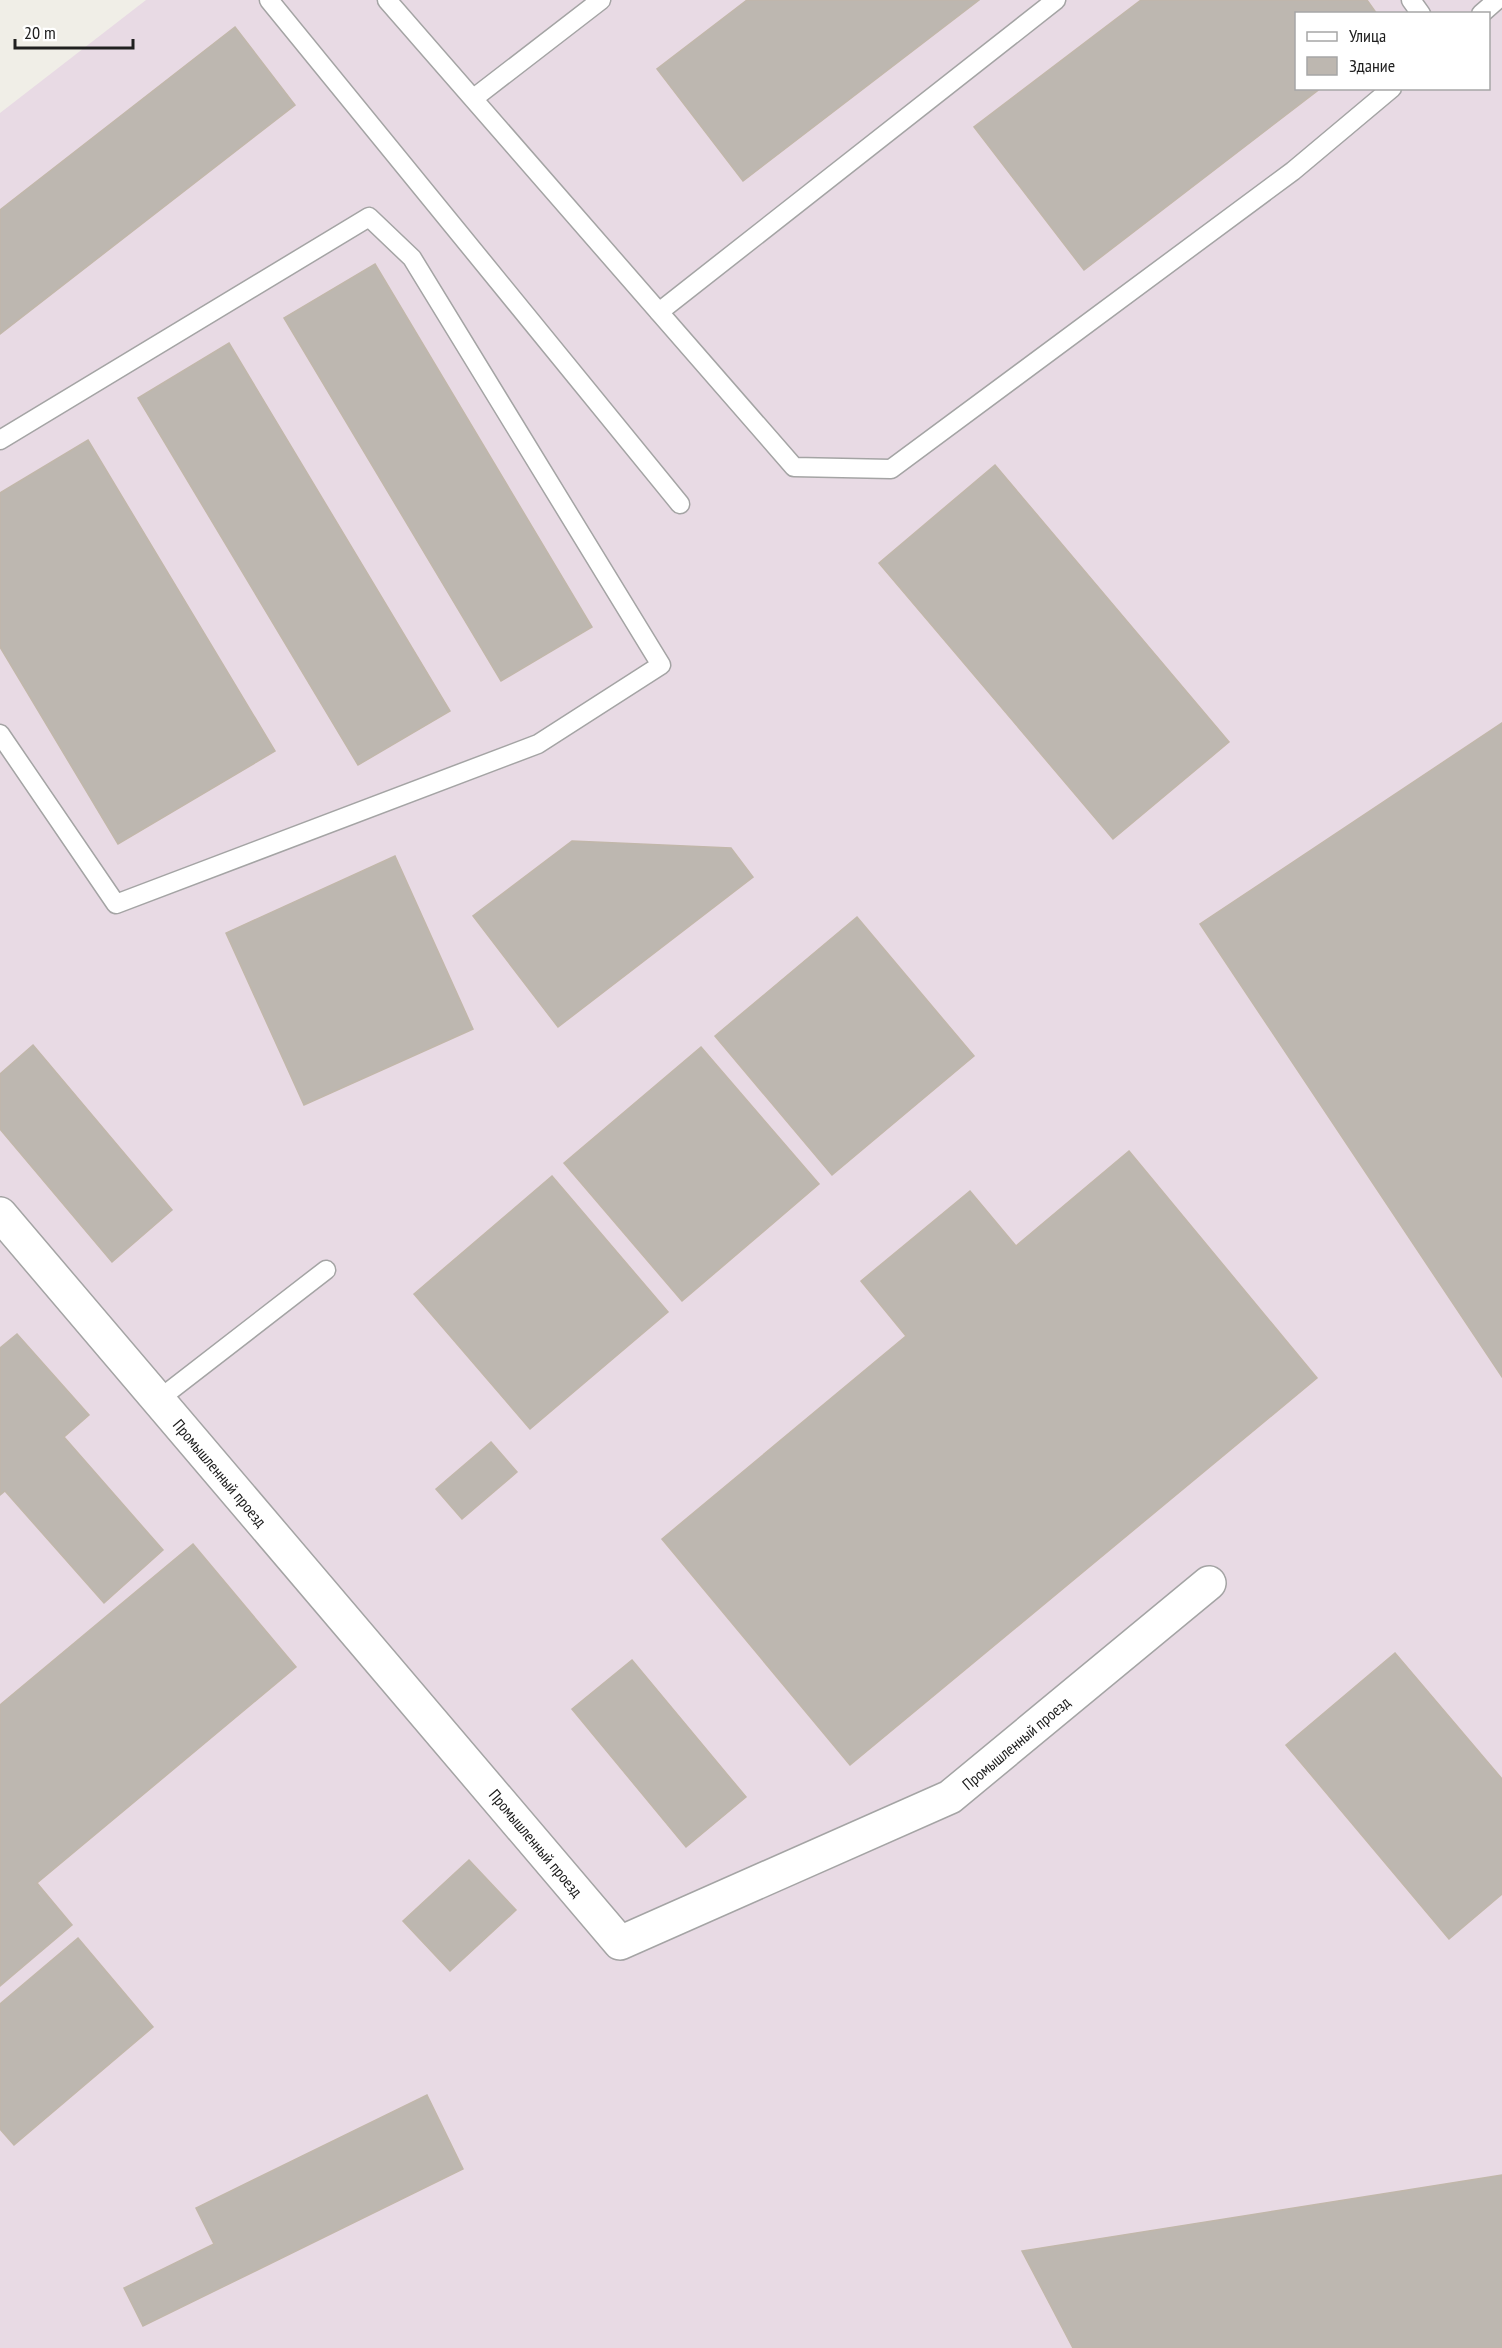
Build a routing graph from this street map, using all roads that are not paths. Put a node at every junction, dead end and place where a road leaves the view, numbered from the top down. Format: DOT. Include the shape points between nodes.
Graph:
graph roads {
  1 [pos="270,0"];
  2 [pos="387,0"];
  3 [pos="601,0"];
  4 [pos="1056,0"];
  5 [pos="1497,0"];
  6 [pos="1483,12"];
  7 [pos="1390,90"];
  8 [pos="474,98"];
  9 [pos="659,312"];
  10 [pos="0,440"];
  11 [pos="680,504"];
  12 [pos="0,734"];
  13 [pos="0,1214"];
  14 [pos="326,1270"];
  15 [pos="158,1400"];
  16 [pos="1209,1583"];
  1 -- 11 [label="lane"];
  2 -- 8 [label="lane"];
  3 -- 8 [label="lane"];
  4 -- 9 [label="lane"];
  5 -- 6 [label="lane"];
  7 -- 9 [label="lane" via="1293,171 891,469 794,468"];
  8 -- 9 [label="lane"];
  10 -- 12 [label="lane" via="369,217 412,258 661,664 538,744 116,904"];
  13 -- 15 [label="street, Промышленный проезд"];
  14 -- 15 [label="lane"];
  15 -- 16 [label="street, Промышленный проезд" via="620,1943 950,1797"];
}
